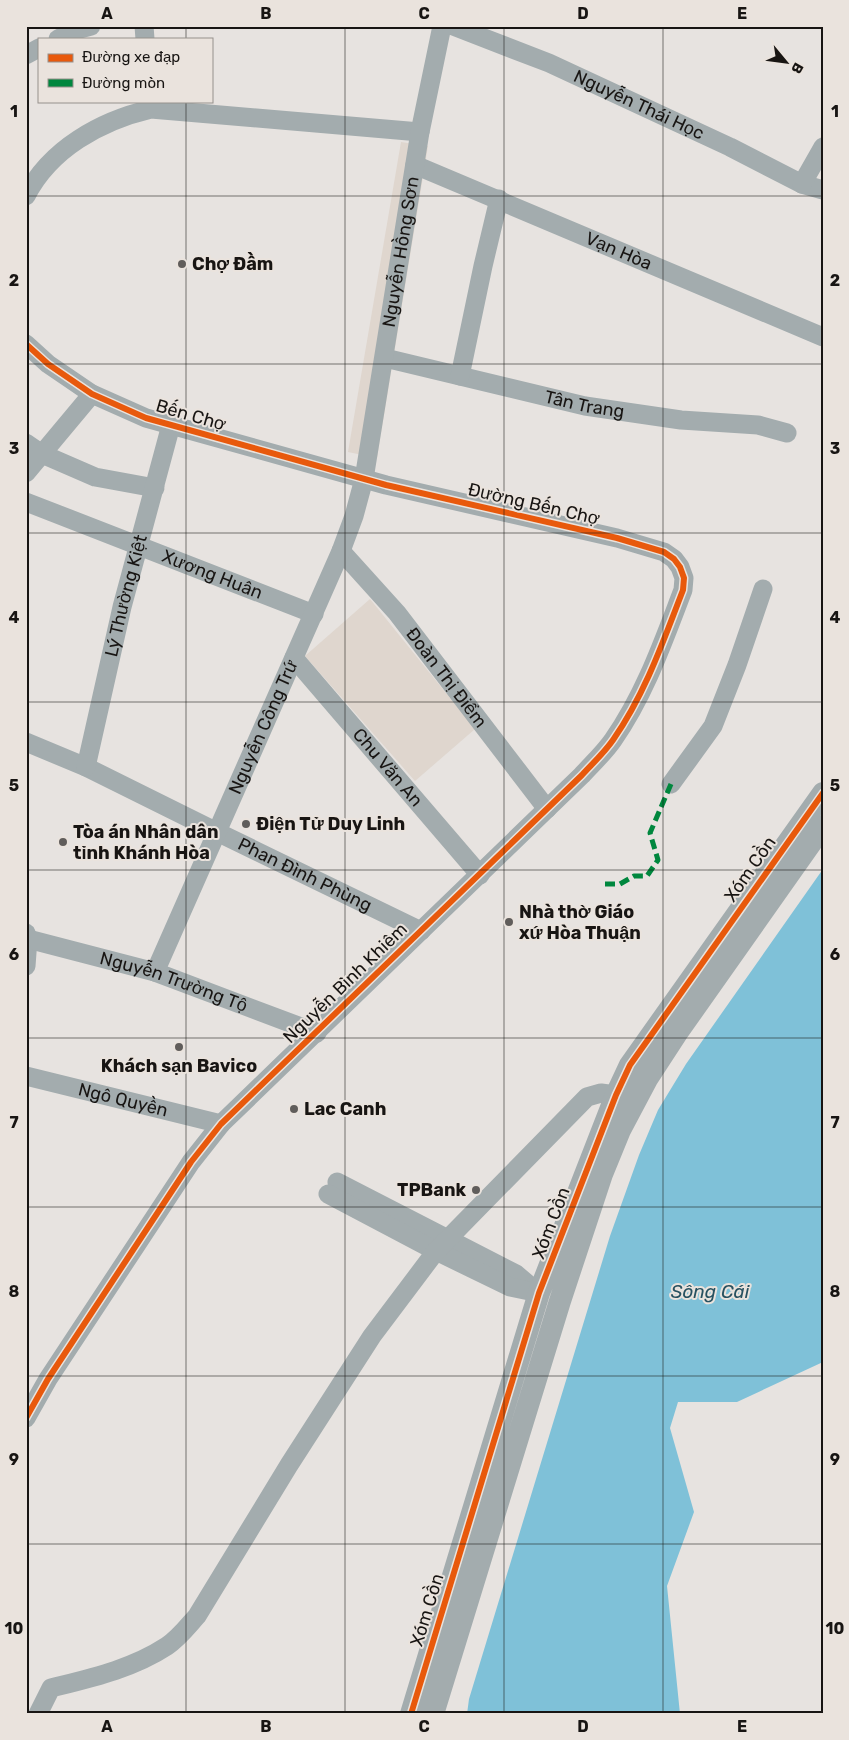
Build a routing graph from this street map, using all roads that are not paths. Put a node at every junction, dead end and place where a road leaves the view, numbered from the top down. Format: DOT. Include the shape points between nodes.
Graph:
graph roads {
  1 [pos="91,26"];
  2 [pos="442,26"];
  3 [pos="453,26"];
  4 [pos="60,38"];
  5 [pos="38,49"];
  6 [pos="26,55"];
  7 [pos="150,105"];
  8 [pos="420,132"];
  9 [pos="823,147"];
  10 [pos="415,165"];
  11 [pos="802,184"];
  12 [pos="823,190"];
  13 [pos="26,196"];
  14 [pos="499,199"];
  15 [pos="823,337"];
  16 [pos="26,344"];
  17 [pos="385,358"];
  18 [pos="460,376"];
  19 [pos="92,394"];
  20 [pos="171,426"];
  21 [pos="787,432"];
  22 [pos="26,443"];
  23 [pos="42,454"];
  24 [pos="26,473"];
  25 [pos="364,479"];
  26 [pos="155,488"];
  27 [pos="26,502"];
  28 [pos="139,546"];
  29 [pos="341,551"];
  30 [pos="684,578"];
  31 [pos="763,589"];
  32 [pos="314,614"];
  33 [pos="294,658"];
  34 [pos="26,742"];
  35 [pos="86,767"];
  36 [pos="671,784"];
  37 [pos="823,793"];
  38 [pos="547,809"];
  39 [pos="823,826"];
  40 [pos="217,832"];
  41 [pos="480,875"];
  42 [pos="421,931"];
  43 [pos="27,936"];
  44 [pos="26,966"];
  45 [pos="155,972"];
  46 [pos="317,1033"];
  47 [pos="26,1076"];
  48 [pos="616,1095"];
  49 [pos="221,1124"];
  50 [pos="332,1188"];
  51 [pos="441,1245"];
  52 [pos="539,1294"];
  53 [pos="560,1301"];
  54 [pos="26,1418"];
  55 [pos="38,1714"];
  56 [pos="411,1714"];
  57 [pos="433,1714"];
  1 -- 4 [label="street"];
  2 -- 8 [label="street, Nguyễn Hồng Sơn"];
  3 -- 11 [label="street, Nguyễn Thái Học" via="550,63"];
  5 -- 6 [label="street"];
  7 -- 8 [label="street"];
  7 -- 13 [label="street" via="103,124 77,139 34,182"];
  8 -- 10 [label="street, Nguyễn Hồng Sơn"];
  9 -- 11 [label="street"];
  10 -- 14 [label="street, Vạn Hòa"];
  10 -- 17 [label="street, Nguyễn Hồng Sơn"];
  11 -- 12 [label="street, Nguyễn Thái Học"];
  14 -- 15 [label="street, Vạn Hòa"];
  14 -- 18 [label="street"];
  16 -- 19 [label="street, Bến Chợ" via="48,364"];
  17 -- 18 [label="street, Tân Trang"];
  17 -- 25 [label="street, Nguyễn Hồng Sơn"];
  18 -- 21 [label="street, Tân Trang" via="585,406 681,420 758,425"];
  19 -- 20 [label="street, Bến Chợ"];
  19 -- 23 [label="street"];
  20 -- 25 [label="street, Bến Chợ"];
  20 -- 26 [label="street, Lý Thường Kiệt"];
  22 -- 23 [label="street"];
  23 -- 24 [label="street"];
  23 -- 26 [label="street" via="95,477"];
  25 -- 29 [label="street, Nguyễn Công Trứ"];
  25 -- 30 [label="street, Đường Bến Chợ" via="664,552 674,559"];
  26 -- 28 [label="street, Lý Thường Kiệt"];
  27 -- 28 [label="street, Xương Huân"];
  28 -- 32 [label="street, Xương Huân"];
  28 -- 35 [label="street, Lý Thường Kiệt"];
  29 -- 32 [label="street, Nguyễn Công Trứ"];
  29 -- 38 [label="street, Đoàn Thị Điểm" via="396,614"];
  30 -- 38 [label="street, Nguyễn Bình Khiêm" via="683,590 653,669 628,718 612,743"];
  31 -- 36 [label="street" via="713,726"];
  32 -- 33 [label="street, Nguyễn Công Trứ"];
  33 -- 40 [label="street, Nguyễn Công Trứ"];
  33 -- 41 [label="street, Chu Văn An"];
  34 -- 35 [label="street, Phan Đình Phùng"];
  35 -- 40 [label="street, Phan Đình Phùng"];
  37 -- 48 [label="street, Xóm Cồn" via="630,1065"];
  38 -- 41 [label="street, Nguyễn Bình Khiêm"];
  39 -- 53 [label="street, Xóm Cồn" via="647,1079 620,1130 602,1174"];
  40 -- 42 [label="street, Phan Đình Phùng"];
  40 -- 45 [label="street, Nguyễn Công Trứ"];
  41 -- 42 [label="street, Nguyễn Bình Khiêm"];
  42 -- 46 [label="street, Nguyễn Bình Khiêm"];
  43 -- 44 [label="street"];
  43 -- 45 [label="street, Nguyễn Trường Tộ"];
  45 -- 46 [label="street, Nguyễn Trường Tộ"];
  46 -- 49 [label="street, Nguyễn Bình Khiêm"];
  47 -- 49 [label="street, Ngô Quyền"];
  48 -- 51 [label="street" via="601,1093 588,1097"];
  48 -- 52 [label="street, Xóm Cồn"];
  49 -- 54 [label="street, Nguyễn Bình Khiêm" via="185,1170 48,1379"];
  50 -- 51 [label="street"];
  51 -- 52 [label="street" via="516,1274"];
  51 -- 55 [label="street" via="372,1336 288,1465 197,1616 167,1646 136,1662 98,1677 51,1688"];
  52 -- 53 [label="street"];
  52 -- 56 [label="street, Xóm Cồn"];
  53 -- 57 [label="street, Xóm Cồn"];
}
